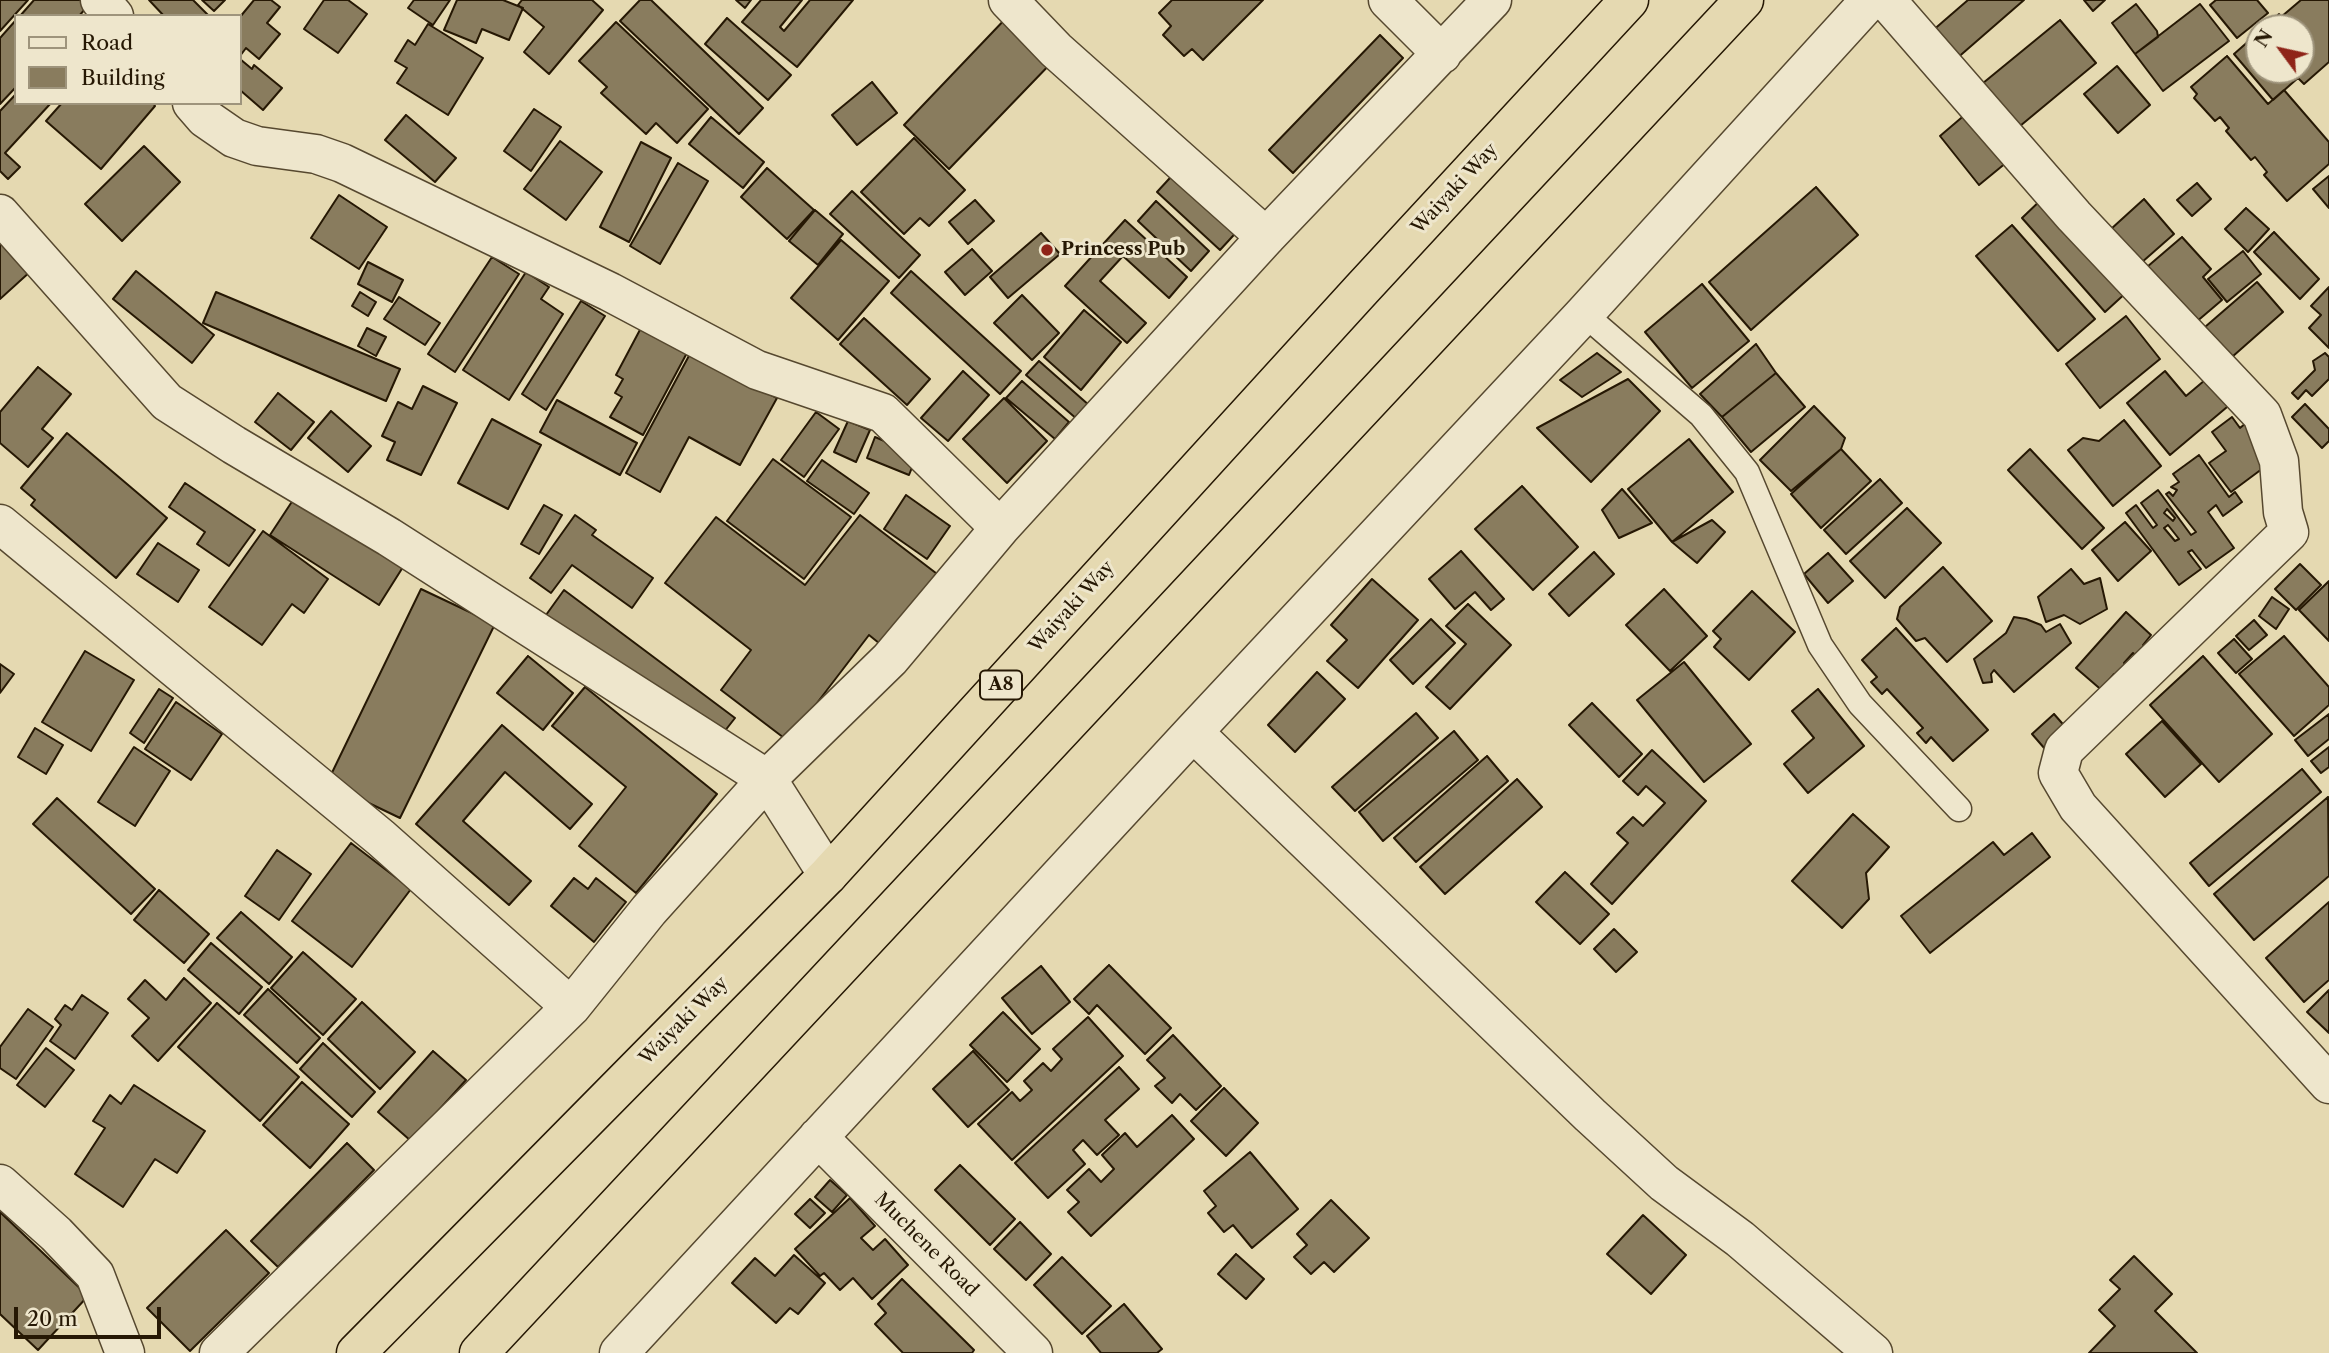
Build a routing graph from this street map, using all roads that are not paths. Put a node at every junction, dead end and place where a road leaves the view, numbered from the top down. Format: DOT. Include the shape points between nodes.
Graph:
graph roads {
  1 [pos="100,0"];
  2 [pos="1009,0"];
  3 [pos="1388,0"];
  4 [pos="1492,0"];
  5 [pos="1629,0"];
  6 [pos="1744,0"];
  7 [pos="1870,0"];
  8 [pos="1886,0"];
  9 [pos="112,14"];
  10 [pos="1442,54"];
  11 [pos="194,105"];
  12 [pos="0,214"];
  13 [pos="1266,237"];
  14 [pos="1584,314"];
  15 [pos="0,524"];
  16 [pos="1000,528"];
  17 [pos="1193,732"];
  18 [pos="767,779"];
  19 [pos="1959,809"];
  20 [pos="828,875"];
  21 [pos="571,1007"];
  22 [pos="2329,1084"];
  23 [pos="818,1138"];
  24 [pos="0,1184"];
  25 [pos="125,1353"];
  26 [pos="219,1353"];
  27 [pos="356,1353"];
  28 [pos="479,1353"];
  29 [pos="619,1353"];
  30 [pos="1033,1353"];
  31 [pos="1873,1353"];
  1 -- 9 [label="street"];
  2 -- 13 [label="street" via="1056,50"];
  3 -- 10 [label="street"];
  4 -- 10 [label="street"];
  5 -- 20 [label="highway, Waiyaki Way / A8"];
  6 -- 28 [label="highway"];
  7 -- 14 [label="street"];
  8 -- 22 [label="street" via="2074,216 2262,415 2279,461 2289,532 2064,750 2058,773 2078,807"];
  10 -- 13 [label="street"];
  11 -- 16 [label="street" via="234,138 342,163 610,292 757,370 883,413"];
  12 -- 18 [label="street" via="167,402"];
  13 -- 16 [label="street"];
  14 -- 17 [label="street"];
  14 -- 19 [label="lane" via="1701,415 1747,472 1820,645 1860,704"];
  15 -- 21 [label="street" via="381,838"];
  16 -- 18 [label="street" via="890,659"];
  17 -- 23 [label="street"];
  17 -- 31 [label="street" via="1599,1124 1664,1183 1740,1239"];
  18 -- 20 [label="street"];
  18 -- 21 [label="street" via="649,910"];
  20 -- 27 [label="highway, Waiyaki Way / A8"];
  21 -- 26 [label="street"];
  23 -- 29 [label="street"];
  23 -- 30 [label="street, Muchene Road"];
  24 -- 25 [label="street" via="95,1275"];
}
